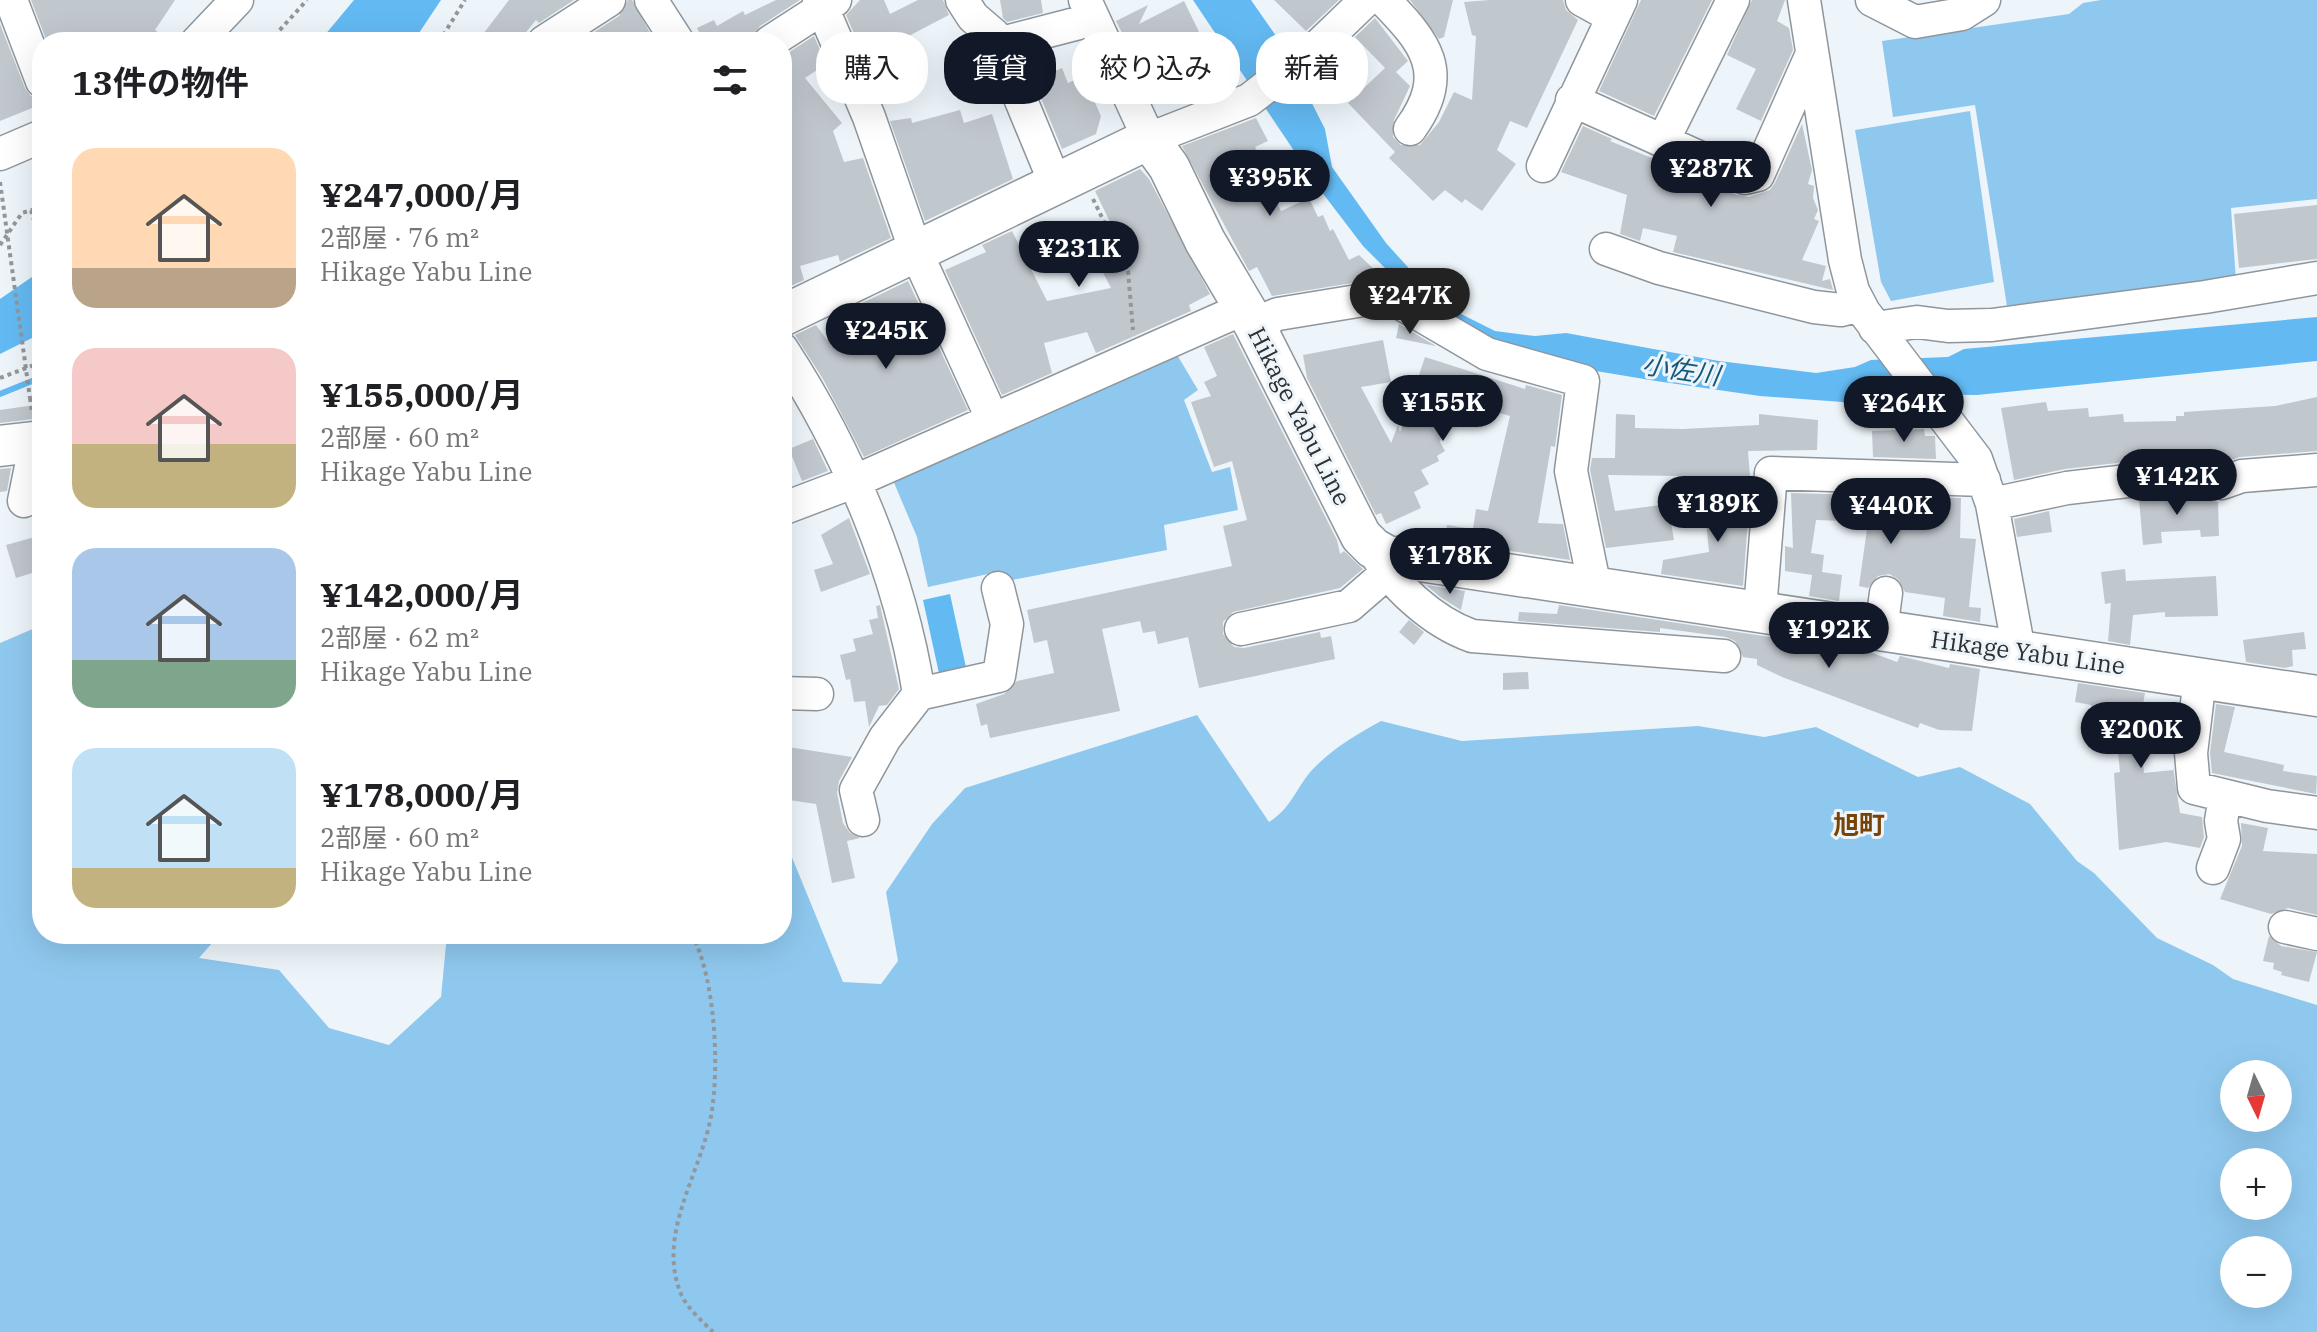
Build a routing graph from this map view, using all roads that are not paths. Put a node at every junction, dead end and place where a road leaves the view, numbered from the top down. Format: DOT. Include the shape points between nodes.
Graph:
graph roads {
  1 [pos="11,0"];
  2 [pos="609,0"];
  3 [pos="651,0"];
  4 [pos="962,0"];
  5 [pos="1366,0"];
  6 [pos="1384,0"];
  7 [pos="1582,0"];
  8 [pos="1733,0"];
  9 [pos="1804,0"];
  10 [pos="1872,0"];
  11 [pos="1984,0"];
  12 [pos="825,3"];
  13 [pos="227,4"];
  14 [pos="1617,8"];
  15 [pos="1079,11"];
  16 [pos="205,32"];
  17 [pos="559,32"];
  18 [pos="672,32"];
  19 [pos="784,32"];
  20 [pos="990,32"];
  21 [pos="1027,32"];
  22 [pos="32,55"];
  23 [pos="1811,56"];
  24 [pos="1572,100"];
  25 [pos="1030,104"];
  26 [pos="1410,129"];
  27 [pos="1149,139"];
  28 [pos="32,140"];
  29 [pos="1663,141"];
  30 [pos="0,154"];
  31 [pos="1543,166"];
  32 [pos="1070,179"];
  33 [pos="1606,249"];
  34 [pos="916,252"];
  35 [pos="2317,278"];
  36 [pos="1250,316"];
  37 [pos="792,317"];
  38 [pos="1875,327"];
  39 [pos="792,343"];
  40 [pos="992,418"];
  41 [pos="26,443"];
  42 [pos="2317,470"];
  43 [pos="853,482"];
  44 [pos="1988,492"];
  45 [pos="24,501"];
  46 [pos="792,505"];
  47 [pos="1380,561"];
  48 [pos="998,588"];
  49 [pos="1595,588"];
  50 [pos="1760,610"];
  51 [pos="1241,629"];
  52 [pos="2019,651"];
  53 [pos="1724,656"];
  54 [pos="2200,678"];
  55 [pos="792,693"];
  56 [pos="817,694"];
  57 [pos="919,694"];
  58 [pos="2317,696"];
  59 [pos="2225,797"];
  60 [pos="2317,813"];
  61 [pos="863,820"];
  62 [pos="2213,868"];
  63 [pos="2285,927"];
  64 [pos="2317,934"];
  1 -- 22 [label="street"];
  2 -- 17 [label="street"];
  3 -- 18 [label="street"];
  4 -- 20 [label="street"];
  5 -- 27 [label="street" via="1314,50 1249,100"];
  6 -- 26 [label="street" via="1420,37 1431,69 1423,112"];
  7 -- 14 [label="street"];
  8 -- 29 [label="street"];
  9 -- 23 [label="street"];
  10 -- 11 [label="street" via="1915,22 1962,14"];
  12 -- 19 [label="street"];
  12 -- 34 [label="street"];
  13 -- 16 [label="street"];
  14 -- 24 [label="street"];
  15 -- 21 [label="street"];
  15 -- 27 [label="street"];
  23 -- 29 [label="street" via="1758,175 1745,178"];
  23 -- 38 [label="street" via="1845,260"];
  24 -- 29 [label="street"];
  24 -- 31 [label="street"];
  25 -- 32 [label="street"];
  27 -- 32 [label="main road"];
  27 -- 36 [label="main road, Hikage Yabu Line"];
  28 -- 30 [label="street"];
  32 -- 34 [label="main road"];
  33 -- 38 [label="street" via="1659,268 1841,310"];
  34 -- 37 [label="main road"];
  34 -- 40 [label="street"];
  35 -- 38 [label="street" via="1992,325 1917,322"];
  36 -- 40 [label="street" via="1137,356"];
  36 -- 47 [label="main road, Hikage Yabu Line" via="1352,519"];
  36 -- 49 [label="street" via="1388,296 1487,354 1583,381 1571,471"];
  38 -- 44 [label="street" via="1976,459"];
  39 -- 43 [label="street"];
  40 -- 43 [label="street"];
  41 -- 45 [label="street"];
  42 -- 44 [label="street" via="2242,476 2222,483 2171,476"];
  43 -- 46 [label="street"];
  43 -- 57 [label="street" via="910,636"];
  44 -- 50 [label="street" via="1761,473"];
  44 -- 52 [label="street"];
  47 -- 49 [label="main road, Hikage Yabu Line"];
  47 -- 51 [label="street" via="1349,606"];
  47 -- 53 [label="street" via="1444,622 1472,636"];
  48 -- 57 [label="street" via="1007,624 999,676"];
  49 -- 50 [label="main road, Hikage Yabu Line"];
  50 -- 52 [label="main road, Hikage Yabu Line" via="1884,611"];
  52 -- 54 [label="main road, Hikage Yabu Line"];
  54 -- 58 [label="main road, Hikage Yabu Line"];
  54 -- 59 [label="street" via="2191,781 2199,791"];
  55 -- 56 [label="street"];
  57 -- 61 [label="street" via="885,738 856,790"];
  59 -- 60 [label="street"];
  59 -- 62 [label="street" via="2224,839"];
  63 -- 64 [label="street"];
}
